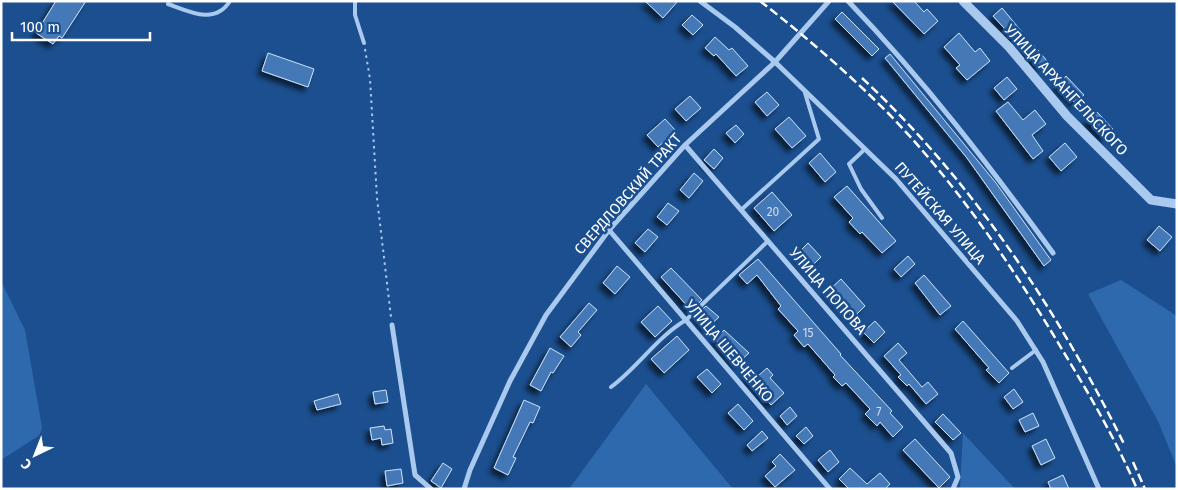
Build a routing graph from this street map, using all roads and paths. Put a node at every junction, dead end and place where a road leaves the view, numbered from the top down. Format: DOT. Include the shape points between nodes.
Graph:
graph roads {
  1 [pos="230,1"];
  2 [pos="355,1"];
  3 [pos="700,1"];
  4 [pos="829,1"];
  5 [pos="848,1"];
  6 [pos="963,1"];
  7 [pos="168,4"];
  8 [pos="364,43"];
  9 [pos="775,62"];
  10 [pos="804,91"];
  11 [pos="685,145"];
  12 [pos="865,149"];
  13 [pos="1177,204"];
  14 [pos="741,210"];
  15 [pos="882,218"];
  16 [pos="609,230"];
  17 [pos="768,241"];
  18 [pos="1053,253"];
  19 [pos="686,320"];
  20 [pos="392,325"];
  21 [pos="1036,350"];
  22 [pos="1012,368"];
  23 [pos="611,387"];
  24 [pos="431,489"];
  25 [pos="464,489"];
  26 [pos="830,489"];
  27 [pos="953,489"];
  28 [pos="1099,489"];
  1 -- 7 [label="lane" via="221,12 211,16"];
  2 -- 8 [label="lane" via="355,15"];
  3 -- 9 [label="street, ПУТЕЙСКАЯ УЛИЦА" via="735,26"];
  4 -- 9 [label="street, СВЕРДЛОВСКИЙ ТРАКТ"];
  5 -- 18 [label="street" via="892,47 978,150"];
  6 -- 13 [label="street, УЛИЦА АРХАНГЕЛЬСКОГО" via="1009,47 1067,116 1151,200"];
  8 -- 20 [label="path"];
  9 -- 10 [label="street, ПУТЕЙСКАЯ УЛИЦА"];
  9 -- 11 [label="street, СВЕРДЛОВСКИЙ ТРАКТ"];
  10 -- 12 [label="street, ПУТЕЙСКАЯ УЛИЦА"];
  10 -- 14 [label="lane" via="819,138"];
  11 -- 14 [label="street, УЛИЦА ПОПОВА"];
  11 -- 16 [label="street, СВЕРДЛОВСКИЙ ТРАКТ"];
  12 -- 15 [label="lane" via="849,164 861,189"];
  12 -- 21 [label="street, ПУТЕЙСКАЯ УЛИЦА" via="896,179 1011,314"];
  14 -- 17 [label="street, УЛИЦА ПОПОВА"];
  16 -- 19 [label="street, УЛИЦА ШЕВЧЕНКО"];
  16 -- 25 [label="street, СВЕРДЛОВСКИЙ ТРАКТ" via="546,315 510,382"];
  17 -- 19 [label="lane"];
  17 -- 27 [label="street, УЛИЦА ПОПОВА" via="951,453 958,477"];
  19 -- 23 [label="lane" via="671,329 625,377"];
  19 -- 26 [label="street, УЛИЦА ШЕВЧЕНКО"];
  20 -- 24 [label="street" via="415,475"];
  21 -- 22 [label="lane"];
  21 -- 28 [label="street, ПУТЕЙСКАЯ УЛИЦА"];
}
